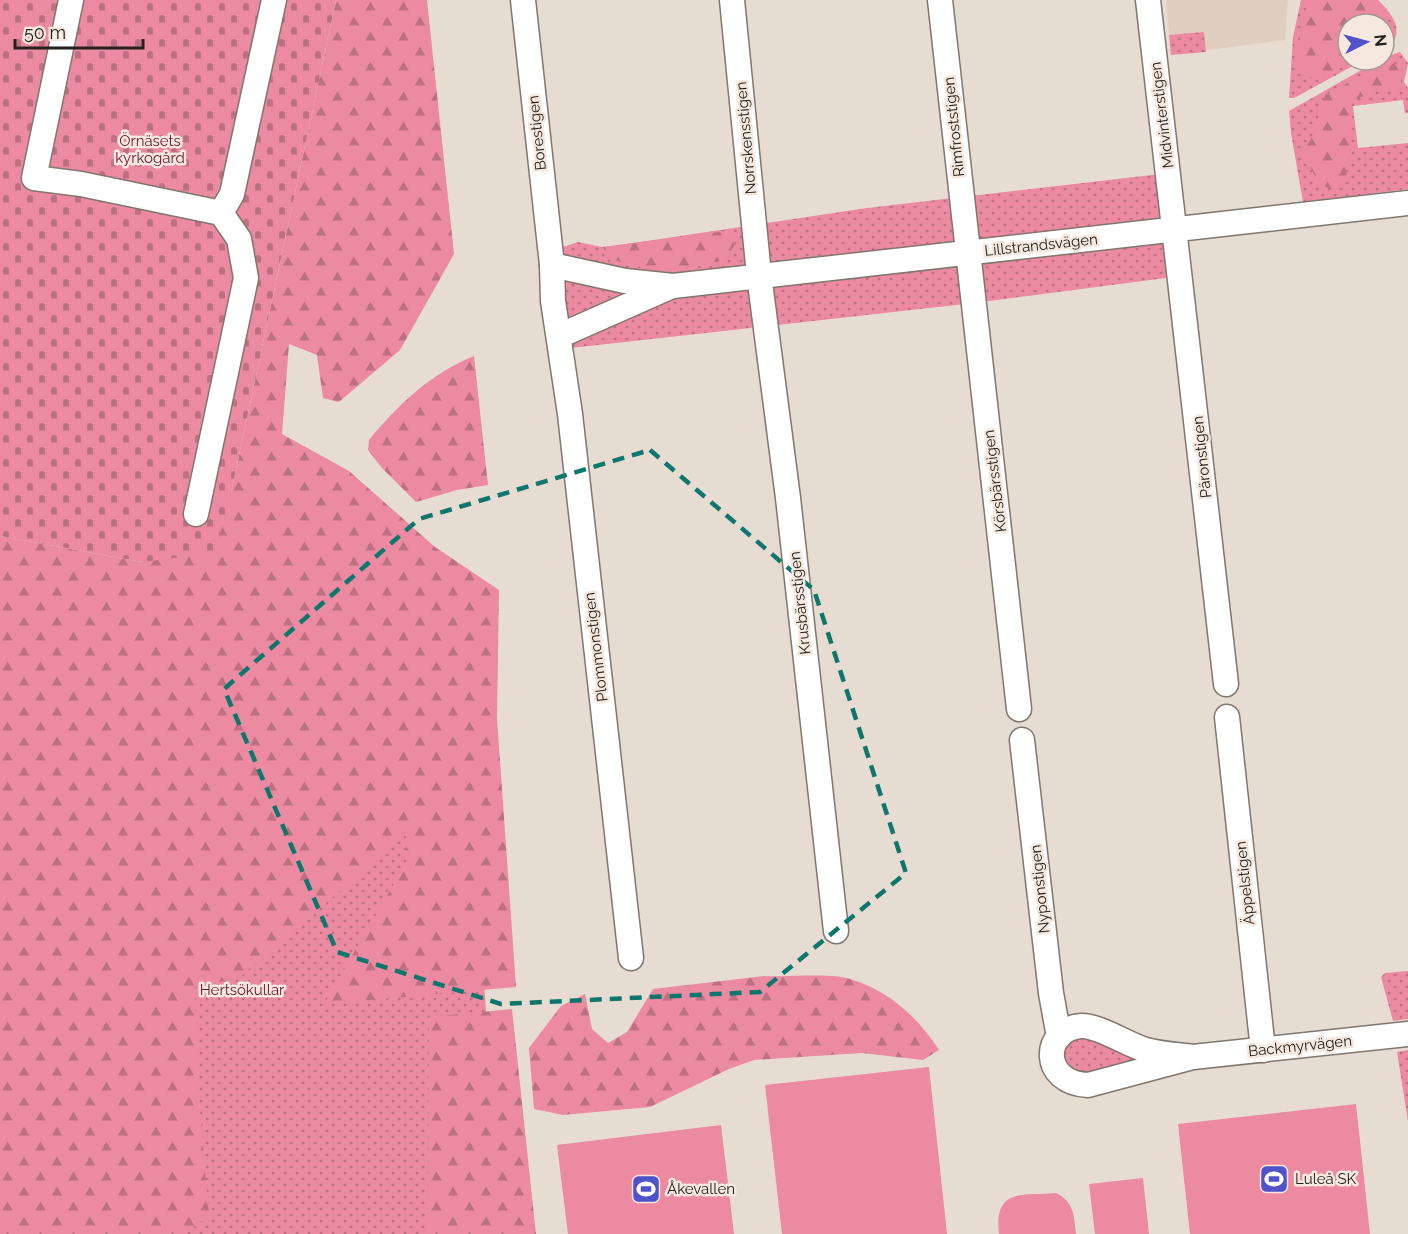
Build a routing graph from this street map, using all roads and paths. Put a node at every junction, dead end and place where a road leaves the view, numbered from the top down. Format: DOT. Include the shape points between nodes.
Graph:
graph roads {
  1 [pos="70,0"];
  2 [pos="274,0"];
  3 [pos="523,0"];
  4 [pos="732,0"];
  5 [pos="940,0"];
  6 [pos="1148,0"];
  7 [pos="1408,203"];
  8 [pos="221,213"];
  9 [pos="1175,230"];
  10 [pos="967,253"];
  11 [pos="552,265"];
  12 [pos="759,275"];
  13 [pos="673,286"];
  14 [pos="559,336"];
  15 [pos="196,514"];
  16 [pos="1226,684"];
  17 [pos="1019,709"];
  18 [pos="1227,717"];
  19 [pos="1022,740"];
  20 [pos="836,931"];
  21 [pos="631,958"];
  22 [pos="1408,1034"];
  23 [pos="1059,1036"];
  24 [pos="1263,1050"];
  25 [pos="1192,1057"];
  1 -- 8 [label="street" via="34,178"];
  2 -- 8 [label="street" via="232,194"];
  3 -- 11 [label="street, Borestigen"];
  4 -- 12 [label="street, Norrskensstigen"];
  5 -- 10 [label="street, Rimfroststigen"];
  6 -- 9 [label="street, Midvinterstigen"];
  7 -- 9 [label="street, Lillstrandsvägen"];
  8 -- 15 [label="street" via="239,239 246,278"];
  9 -- 10 [label="street, Lillstrandsvägen"];
  9 -- 16 [label="street, Päronstigen"];
  10 -- 12 [label="street, Lillstrandsvägen"];
  10 -- 17 [label="street, Körsbärsstigen"];
  11 -- 13 [label="street, Lillstrandsvägen" via="625,281"];
  11 -- 14 [label="street"];
  12 -- 13 [label="street, Lillstrandsvägen"];
  12 -- 20 [label="street, Krusbärsstigen"];
  13 -- 14 [label="street, Lillstrandsvägen"];
  14 -- 21 [label="street, Plommonstigen"];
  18 -- 24 [label="street, Äppelstigen"];
  19 -- 23 [label="street, Nyponstigen"];
  22 -- 24 [label="street, Backmyrvägen"];
  23 -- 25 [label="street, Backmyrvägen" via="1082,1026 1147,1051"];
  23 -- 25 [label="street, Backmyrvägen" via="1052,1056 1054,1067 1072,1084 1088,1085"];
  24 -- 25 [label="street, Backmyrvägen"];
}
